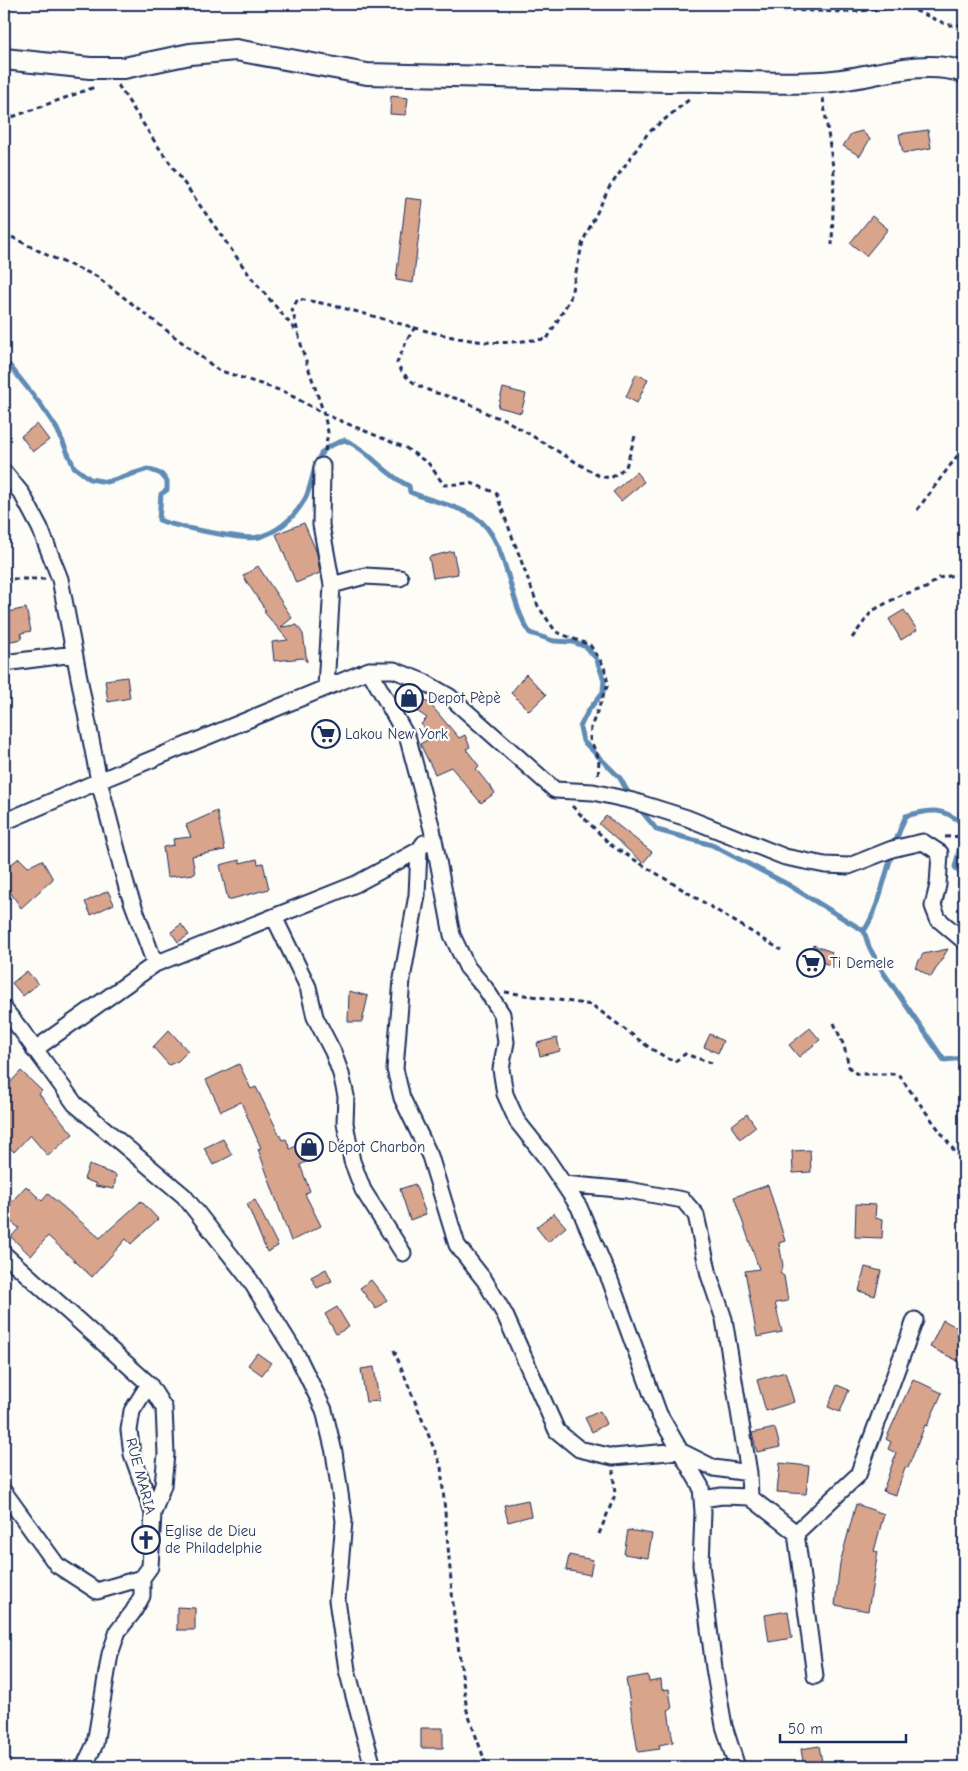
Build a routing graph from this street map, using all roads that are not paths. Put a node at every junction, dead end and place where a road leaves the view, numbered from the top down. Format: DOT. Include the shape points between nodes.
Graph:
graph roads {
  1 [pos="4,59"];
  2 [pos="964,72"];
  3 [pos="322,466"];
  4 [pos="4,472"];
  5 [pos="400,578"];
  6 [pos="332,585"];
  7 [pos="74,654"];
  8 [pos="4,663"];
  9 [pos="369,670"];
  10 [pos="326,687"];
  11 [pos="99,781"];
  12 [pos="4,822"];
  13 [pos="432,829"];
  14 [pos="419,850"];
  15 [pos="274,918"];
  16 [pos="964,941"];
  17 [pos="155,964"];
  18 [pos="4,1009"];
  19 [pos="34,1050"];
  20 [pos="564,1184"];
  21 [pos="403,1253"];
  22 [pos="4,1254"];
  23 [pos="915,1320"];
  24 [pos="149,1384"];
  25 [pos="680,1451"];
  26 [pos="749,1473"];
  27 [pos="4,1492"];
  28 [pos="750,1497"];
  29 [pos="702,1499"];
  30 [pos="153,1513"];
  31 [pos="796,1533"];
  32 [pos="142,1578"];
  33 [pos="816,1676"];
  34 [pos="84,1767"];
  35 [pos="373,1767"];
  36 [pos="737,1767"];
  1 -- 2 [label="street" via="110,72 190,54 236,50 367,74 822,82 901,68 930,67"];
  3 -- 6 [label="street" via="321,525"];
  4 -- 7 [label="street" via="22,494 40,528 60,579"];
  5 -- 6 [label="street" via="365,576"];
  6 -- 10 [label="street"];
  7 -- 8 [label="street"];
  7 -- 11 [label="street"];
  9 -- 10 [label="street"];
  9 -- 13 [label="street" via="408,739"];
  9 -- 16 [label="street" via="394,670 450,697 555,790 593,792 687,818 785,857 826,865 849,866 892,849 923,842 940,853 933,906 938,919"];
  10 -- 11 [label="street"];
  11 -- 12 [label="street"];
  11 -- 17 [label="street" via="127,888"];
  13 -- 14 [label="street"];
  13 -- 20 [label="street" via="452,934 466,967 502,1014 506,1042 501,1070 505,1094 517,1121"];
  14 -- 15 [label="street" via="356,884"];
  14 -- 25 [label="street" via="417,895 402,979 395,1069 402,1098 430,1156 457,1245 485,1281 504,1314 557,1431 579,1449 614,1457"];
  15 -- 17 [label="street"];
  15 -- 21 [label="street" via="308,987 315,1017 341,1074 352,1161 363,1190"];
  17 -- 19 [label="street"];
  18 -- 19 [label="street"];
  19 -- 35 [label="street" via="75,1104 184,1196 250,1280 298,1357 324,1410 344,1521 337,1600 347,1670"];
  20 -- 25 [label="street" via="579,1207 610,1280 659,1414"];
  20 -- 26 [label="street" via="628,1190 683,1200 696,1215 709,1275 724,1319"];
  22 -- 24 [label="street"];
  23 -- 31 [label="street" via="858,1474"];
  24 -- 30 [label="street" via="164,1408 166,1454 163,1485"];
  24 -- 30 [label="street, RUE MARIA" via="132,1411 129,1430 132,1454"];
  25 -- 26 [label="street" via="714,1468"];
  25 -- 29 [label="street" via="701,1487"];
  26 -- 28 [label="street"];
  27 -- 32 [label="street" via="58,1565 97,1591"];
  28 -- 29 [label="street"];
  28 -- 31 [label="street"];
  29 -- 36 [label="street" via="701,1565 714,1668 724,1726"];
  30 -- 32 [label="street, RUE MARIA" via="150,1567"];
  31 -- 33 [label="street"];
  32 -- 34 [label="street, RUE MARIA" via="142,1596 118,1632 110,1654 94,1744"];
}
